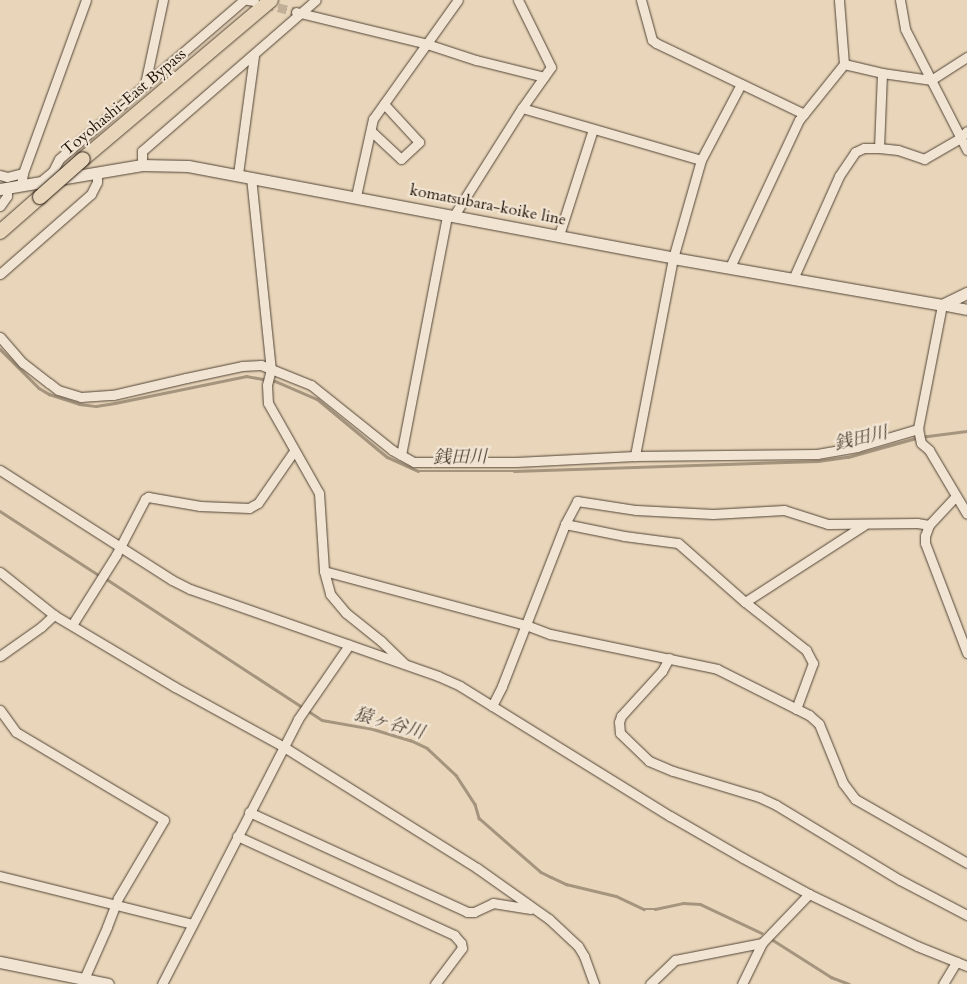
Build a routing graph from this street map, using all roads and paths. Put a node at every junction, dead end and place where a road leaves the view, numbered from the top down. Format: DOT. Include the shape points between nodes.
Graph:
graph roads {
  1 [pos="86,0"];
  2 [pos="163,0"];
  3 [pos="249,0"];
  4 [pos="271,0"];
  5 [pos="316,0"];
  6 [pos="458,0"];
  7 [pos="518,0"];
  8 [pos="641,0"];
  9 [pos="839,0"];
  10 [pos="900,0"];
  11 [pos="299,12"];
  12 [pos="427,44"];
  13 [pos="254,55"];
  14 [pos="967,56"];
  15 [pos="844,64"];
  16 [pos="882,73"];
  17 [pos="544,77"];
  18 [pos="931,80"];
  19 [pos="741,84"];
  20 [pos="145,85"];
  21 [pos="384,104"];
  22 [pos="522,108"];
  23 [pos="804,114"];
  24 [pos="593,128"];
  25 [pos="371,131"];
  26 [pos="964,134"];
  27 [pos="878,148"];
  28 [pos="967,150"];
  29 [pos="701,160"];
  30 [pos="142,164"];
  31 [pos="97,172"];
  32 [pos="23,173"];
  33 [pos="238,174"];
  34 [pos="0,175"];
  35 [pos="251,177"];
  36 [pos="40,182"];
  37 [pos="22,186"];
  38 [pos="4,188"];
  39 [pos="356,196"];
  40 [pos="0,206"];
  41 [pos="450,216"];
  42 [pos="0,232"];
  43 [pos="559,235"];
  44 [pos="673,258"];
  45 [pos="730,267"];
  46 [pos="0,274"];
  47 [pos="793,279"];
  48 [pos="967,293"];
  49 [pos="942,305"];
  50 [pos="967,310"];
  51 [pos="0,337"];
  52 [pos="271,371"];
  53 [pos="918,429"];
  54 [pos="294,451"];
  55 [pos="401,456"];
  56 [pos="635,456"];
  57 [pos="0,470"];
  58 [pos="956,496"];
  59 [pos="967,514"];
  60 [pos="565,524"];
  61 [pos="864,524"];
  62 [pos="929,525"];
  63 [pos="120,547"];
  64 [pos="324,571"];
  65 [pos="0,572"];
  66 [pos="745,602"];
  67 [pos="54,615"];
  68 [pos="72,625"];
  69 [pos="526,626"];
  70 [pos="349,645"];
  71 [pos="967,654"];
  72 [pos="0,656"];
  73 [pos="669,658"];
  74 [pos="406,666"];
  75 [pos="492,706"];
  76 [pos="796,709"];
  77 [pos="0,710"];
  78 [pos="284,747"];
  79 [pos="249,812"];
  80 [pos="237,836"];
  81 [pos="967,863"];
  82 [pos="0,876"];
  83 [pos="809,894"];
  84 [pos="116,904"];
  85 [pos="536,910"];
  86 [pos="967,915"];
  87 [pos="192,924"];
  88 [pos="762,943"];
  89 [pos="0,962"];
  90 [pos="956,962"];
  91 [pos="967,966"];
  92 [pos="84,979"];
  93 [pos="108,984"];
  94 [pos="162,984"];
  95 [pos="435,984"];
  96 [pos="594,984"];
  97 [pos="650,984"];
  98 [pos="742,984"];
  99 [pos="943,984"];
  1 -- 32 [label="street"];
  2 -- 20 [label="street"];
  3 -- 20 [label="street"];
  4 -- 42 [label="highway, Toyohashi-East Bypass, bridge"];
  5 -- 11 [label="street"];
  6 -- 12 [label="street"];
  7 -- 17 [label="street" via="551,67"];
  8 -- 19 [label="street" via="652,40"];
  9 -- 15 [label="street"];
  10 -- 18 [label="street" via="905,29"];
  11 -- 12 [label="street"];
  11 -- 13 [label="street"];
  12 -- 17 [label="street"];
  12 -- 21 [label="street"];
  13 -- 30 [label="street" via="142,151"];
  13 -- 33 [label="street"];
  14 -- 18 [label="street"];
  15 -- 16 [label="street"];
  15 -- 23 [label="street"];
  16 -- 18 [label="street"];
  16 -- 27 [label="street"];
  17 -- 22 [label="street"];
  18 -- 26 [label="street"];
  19 -- 23 [label="street"];
  19 -- 29 [label="street"];
  20 -- 36 [label="street" via="59,159 53,171"];
  21 -- 25 [label="street" via="373,119"];
  21 -- 25 [label="street" via="419,142 401,159"];
  22 -- 24 [label="street"];
  22 -- 41 [label="street"];
  23 -- 45 [label="street"];
  24 -- 29 [label="street"];
  24 -- 43 [label="street"];
  25 -- 39 [label="street"];
  26 -- 27 [label="street" via="924,159 898,150"];
  26 -- 28 [label="street"];
  27 -- 47 [label="street" via="855,152 844,165"];
  29 -- 44 [label="street"];
  30 -- 31 [label="main road, komatsubara-koike line"];
  30 -- 33 [label="main road, komatsubara-koike line" via="188,166"];
  31 -- 36 [label="main road, komatsubara-koike line"];
  31 -- 46 [label="street" via="97,182 91,194"];
  32 -- 34 [label="street" via="7,177"];
  32 -- 37 [label="street"];
  33 -- 35 [label="main road, komatsubara-koike line"];
  35 -- 39 [label="main road, komatsubara-koike line"];
  35 -- 52 [label="street"];
  36 -- 37 [label="main road, komatsubara-koike line"];
  37 -- 38 [label="main road, komatsubara-koike line"];
  38 -- 40 [label="street" via="7,196"];
  39 -- 41 [label="main road, komatsubara-koike line"];
  41 -- 43 [label="main road, komatsubara-koike line"];
  41 -- 55 [label="street"];
  43 -- 44 [label="main road, komatsubara-koike line"];
  44 -- 45 [label="main road, komatsubara-koike line"];
  44 -- 56 [label="street"];
  45 -- 47 [label="main road, komatsubara-koike line"];
  47 -- 49 [label="main road, komatsubara-koike line"];
  48 -- 49 [label="main road"];
  49 -- 50 [label="street"];
  49 -- 53 [label="street"];
  51 -- 52 [label="street" via="23,363 58,390 81,397 113,395 242,366 261,365"];
  52 -- 54 [label="street" via="267,385 268,403"];
  52 -- 55 [label="street" via="311,385 325,394"];
  53 -- 56 [label="street" via="856,447 816,454"];
  53 -- 58 [label="street" via="921,442"];
  54 -- 63 [label="street" via="258,504 249,508 200,506 148,497"];
  54 -- 64 [label="street" via="319,493"];
  55 -- 56 [label="street" via="425,463"];
  57 -- 63 [label="street"];
  58 -- 59 [label="street"];
  58 -- 62 [label="street"];
  60 -- 61 [label="street" via="577,501 636,510 713,514 784,510 828,524"];
  60 -- 66 [label="street" via="678,543"];
  60 -- 69 [label="street"];
  61 -- 62 [label="street"];
  61 -- 66 [label="street"];
  62 -- 71 [label="street" via="925,543"];
  63 -- 68 [label="street"];
  63 -- 70 [label="street" via="190,589"];
  64 -- 69 [label="street"];
  64 -- 74 [label="street" via="326,586 334,600"];
  65 -- 67 [label="street"];
  66 -- 76 [label="street" via="806,650 812,659 810,674"];
  67 -- 68 [label="street"];
  67 -- 72 [label="street"];
  68 -- 78 [label="street" via="175,688"];
  69 -- 73 [label="street" via="550,634"];
  69 -- 75 [label="street"];
  70 -- 74 [label="street"];
  70 -- 78 [label="street" via="305,709"];
  73 -- 76 [label="street" via="716,669"];
  73 -- 86 [label="street" via="619,722 620,733 650,762 776,805 900,880"];
  74 -- 75 [label="street" via="460,686"];
  75 -- 83 [label="street" via="688,827"];
  76 -- 81 [label="street" via="819,724 843,783 854,799"];
  77 -- 84 [label="street" via="16,732 164,820"];
  78 -- 79 [label="street"];
  78 -- 85 [label="street" via="448,848"];
  79 -- 80 [label="street"];
  79 -- 85 [label="street" via="468,912 493,902"];
  80 -- 87 [label="street"];
  80 -- 95 [label="street" via="454,935 462,948"];
  82 -- 84 [label="street"];
  83 -- 88 [label="street"];
  83 -- 90 [label="street"];
  84 -- 87 [label="street"];
  84 -- 92 [label="street"];
  85 -- 96 [label="street" via="578,946"];
  87 -- 94 [label="street"];
  88 -- 97 [label="street" via="675,960"];
  88 -- 98 [label="street"];
  89 -- 92 [label="main road"];
  90 -- 91 [label="street"];
  90 -- 99 [label="street"];
  92 -- 93 [label="main road"];
}
